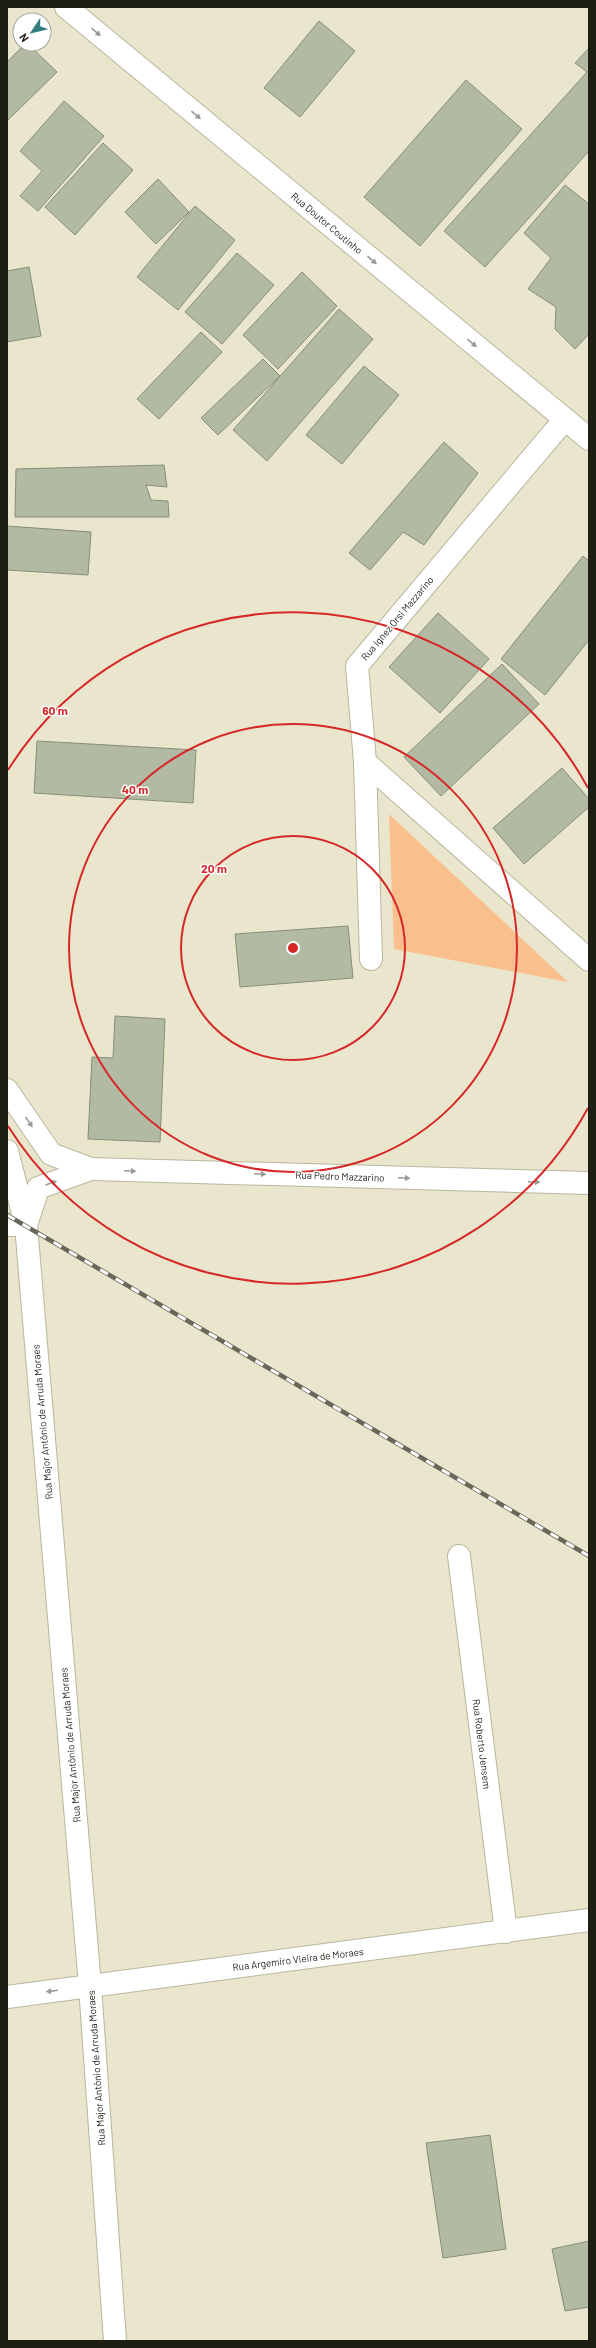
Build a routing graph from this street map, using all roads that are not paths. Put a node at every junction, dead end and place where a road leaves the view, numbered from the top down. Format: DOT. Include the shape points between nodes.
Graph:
graph roads {
  1 [pos="66,7"];
  2 [pos="565,419"];
  3 [pos="589,439"];
  4 [pos="365,762"];
  5 [pos="371,959"];
  6 [pos="589,960"];
  7 [pos="7,1090"];
  8 [pos="7,1151"];
  9 [pos="91,1169"];
  10 [pos="589,1183"];
  11 [pos="16,1225"];
  12 [pos="459,1556"];
  13 [pos="589,1920"];
  14 [pos="506,1932"];
  15 [pos="90,1986"];
  16 [pos="7,1997"];
  17 [pos="115,2341"];
  1 -- 2 [label="street, Rua Doutor Coutinho, one-way"];
  2 -- 3 [label="street, Rua Doutor Coutinho"];
  2 -- 4 [label="street, Rua Ignez Orsi Mazzarino" via="357,666"];
  4 -- 5 [label="street, Rua Ignez Orsi Mazzarino"];
  4 -- 6 [label="street"];
  7 -- 9 [label="street, Rua Pedro Mazzarino, one-way" via="51,1154"];
  8 -- 11 [label="street, Rua Major Antônio de Arruda Moraes"];
  9 -- 10 [label="street, Rua Pedro Mazzarino, one-way"];
  11 -- 9 [label="street, Rua Pedro Mazzarino, one-way" via="38,1188"];
  11 -- 15 [label="street, Rua Major Antônio de Arruda Moraes"];
  12 -- 14 [label="street, Rua Roberto Jensem"];
  13 -- 14 [label="street, Rua Argemiro Vieira de Moraes"];
  14 -- 15 [label="street, Rua Argemiro Vieira de Moraes"];
  15 -- 16 [label="street, Rua Argemiro Vieira de Moraes, one-way"];
  15 -- 17 [label="street, Rua Major Antônio de Arruda Moraes"];
}
